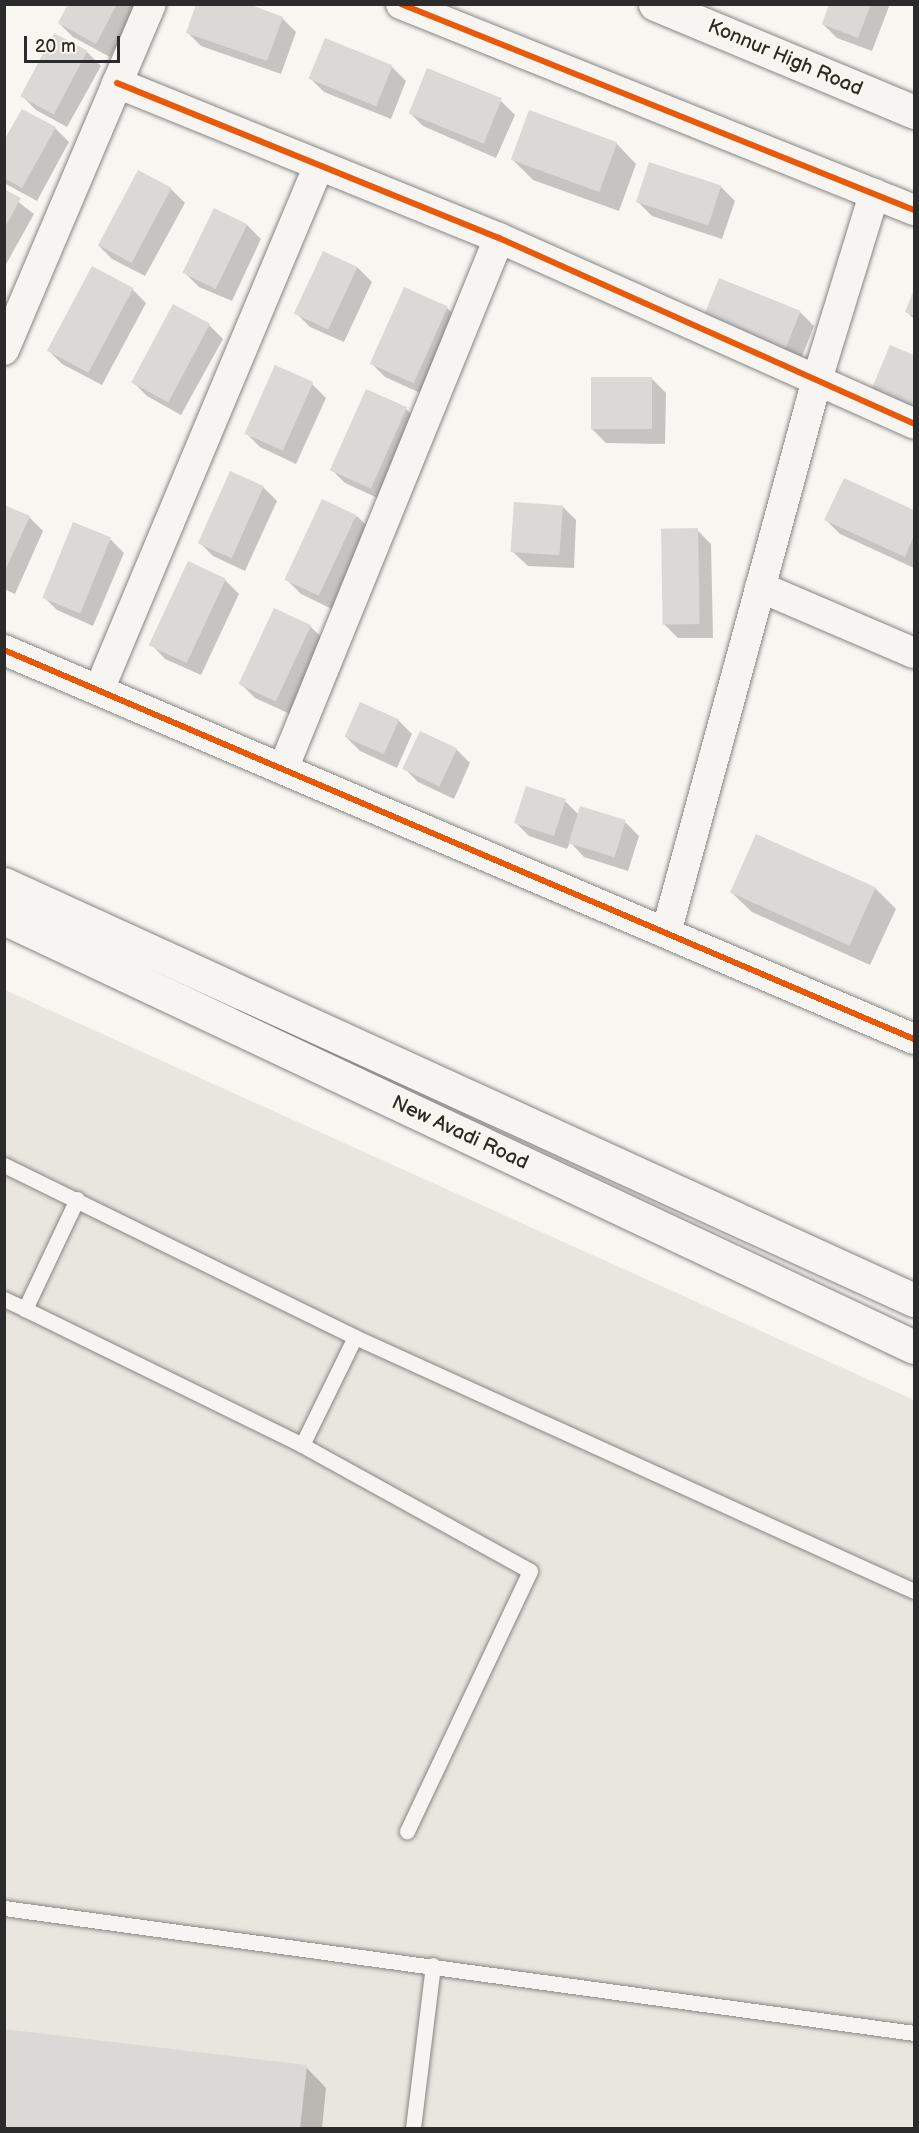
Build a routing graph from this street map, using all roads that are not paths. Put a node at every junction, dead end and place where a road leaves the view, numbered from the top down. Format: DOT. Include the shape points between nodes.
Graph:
graph roads {
  1 [pos="151,4"];
  2 [pos="401,4"];
  3 [pos="665,6"];
  4 [pos="117,83"];
  5 [pos="915,112"];
  6 [pos="319,165"];
  7 [pos="874,194"];
  8 [pos="915,210"];
  9 [pos="500,238"];
  10 [pos="4,350"];
  11 [pos="816,383"];
  12 [pos="915,424"];
  13 [pos="760,587"];
  14 [pos="4,650"];
  15 [pos="915,652"];
  16 [pos="99,690"];
  17 [pos="283,769"];
  18 [pos="4,884"];
  19 [pos="4,918"];
  20 [pos="666,933"];
  21 [pos="915,1039"];
  22 [pos="4,1165"];
  23 [pos="77,1199"];
  24 [pos="4,1299"];
  25 [pos="915,1300"];
  26 [pos="25,1309"];
  27 [pos="355,1337"];
  28 [pos="915,1347"];
  29 [pos="302,1445"];
  30 [pos="915,1591"];
  31 [pos="407,1831"];
  32 [pos="4,1908"];
  33 [pos="433,1965"];
  34 [pos="915,2033"];
  35 [pos="413,2128"];
  1 -- 4 [label="street"];
  2 -- 7 [label="street"];
  3 -- 5 [label="main road, Konnur High Road"];
  4 -- 6 [label="street"];
  4 -- 10 [label="street"];
  6 -- 9 [label="street"];
  6 -- 16 [label="street"];
  7 -- 8 [label="street"];
  7 -- 11 [label="street"];
  9 -- 11 [label="street"];
  9 -- 17 [label="street"];
  11 -- 12 [label="street"];
  11 -- 13 [label="street"];
  13 -- 15 [label="street"];
  13 -- 20 [label="street"];
  14 -- 16 [label="street"];
  16 -- 17 [label="street"];
  17 -- 20 [label="street"];
  18 -- 25 [label="main road, New Avadi Road"];
  19 -- 28 [label="main road, New Avadi Road"];
  20 -- 21 [label="street"];
  22 -- 23 [label="lane"];
  23 -- 26 [label="lane"];
  23 -- 27 [label="lane"];
  24 -- 26 [label="lane"];
  26 -- 29 [label="lane"];
  27 -- 29 [label="lane"];
  27 -- 30 [label="lane"];
  29 -- 31 [label="lane" via="530,1571"];
  32 -- 33 [label="lane"];
  33 -- 34 [label="lane"];
  33 -- 35 [label="lane"];
}
